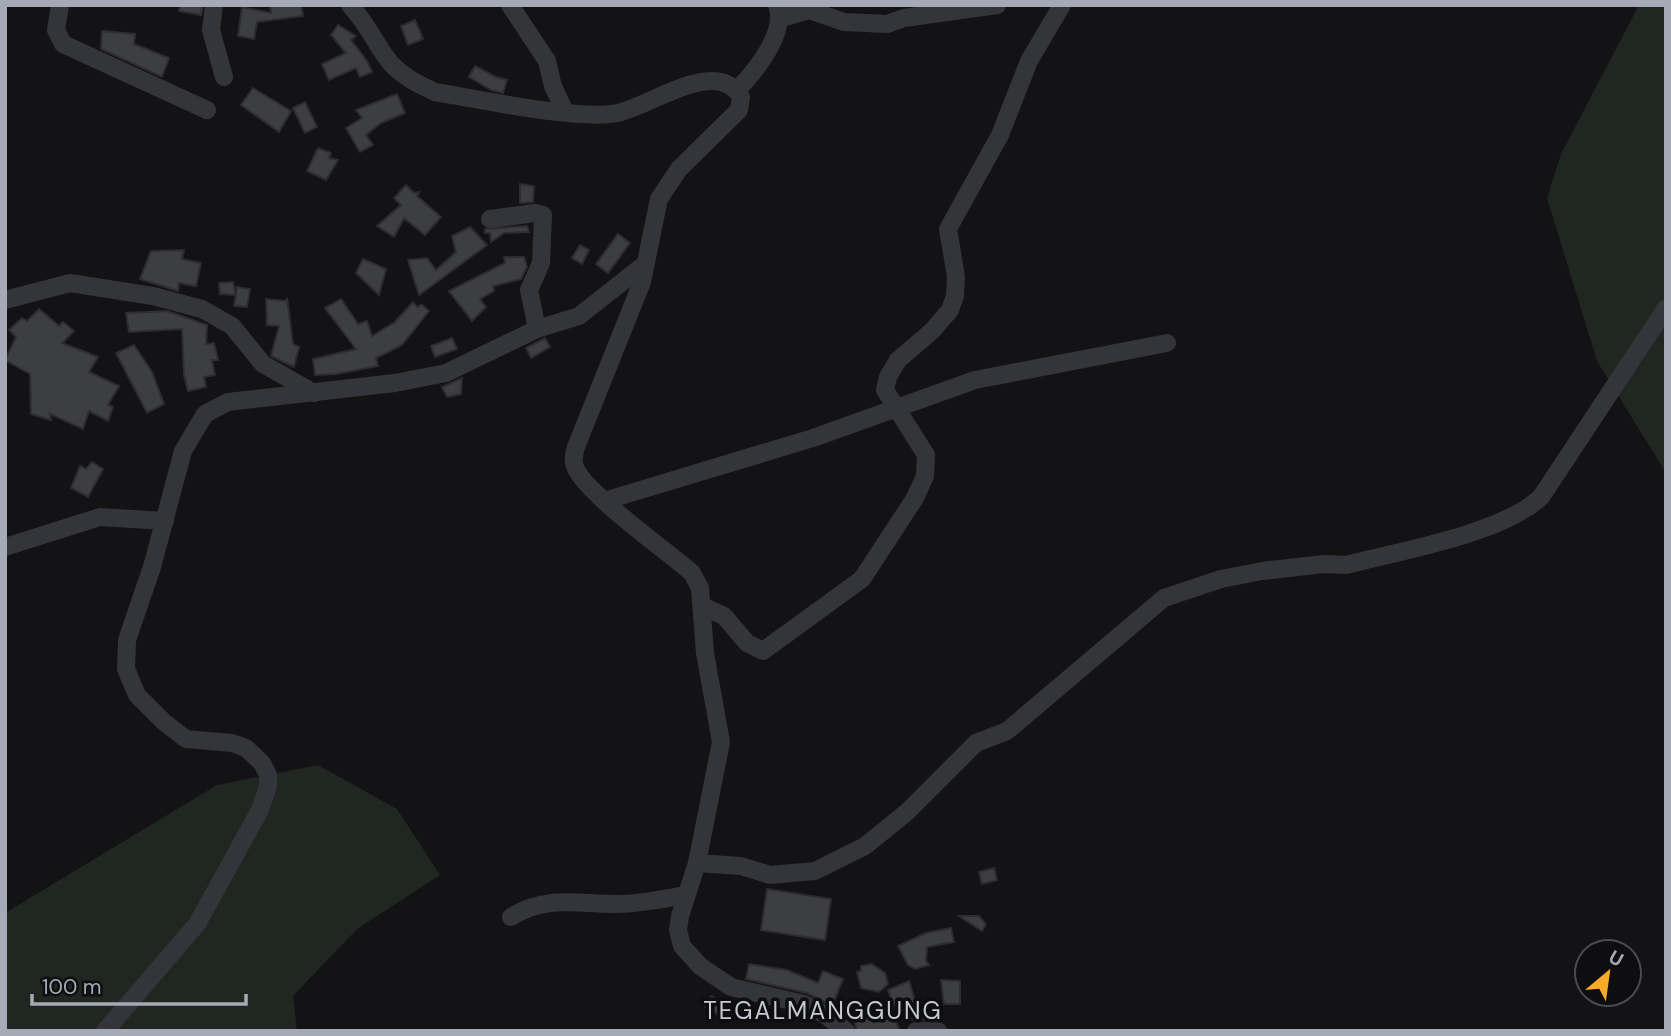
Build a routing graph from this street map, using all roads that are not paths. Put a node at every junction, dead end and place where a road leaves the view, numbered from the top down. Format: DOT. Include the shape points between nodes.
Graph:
graph roads {
  1 [pos="60,5"];
  2 [pos="214,5"];
  3 [pos="350,5"];
  4 [pos="510,5"];
  5 [pos="997,5"];
  6 [pos="1062,5"];
  7 [pos="779,12"];
  8 [pos="224,77"];
  9 [pos="737,90"];
  10 [pos="207,110"];
  11 [pos="565,111"];
  12 [pos="490,219"];
  13 [pos="645,264"];
  14 [pos="5,300"];
  15 [pos="1666,308"];
  16 [pos="537,329"];
  17 [pos="1167,343"];
  18 [pos="314,393"];
  19 [pos="894,407"];
  20 [pos="604,501"];
  21 [pos="165,521"];
  22 [pos="7,544"];
  23 [pos="702,606"];
  24 [pos="697,863"];
  25 [pos="686,895"];
  26 [pos="511,917"];
  27 [pos="105,1031"];
  28 [pos="846,1031"];
  29 [pos="916,1031"];
  30 [pos="938,1031"];
  1 -- 10 [label="street" via="56,30 63,44"];
  2 -- 8 [label="street" via="211,30"];
  3 -- 11 [label="street" via="392,68 410,81 435,92"];
  4 -- 11 [label="street" via="547,61"];
  5 -- 7 [label="street" via="887,24 844,22 809,10"];
  6 -- 19 [label="street" via="1030,61 1000,135 948,229 955,296 942,320 898,360 888,377 885,390"];
  7 -- 9 [label="street" via="772,42"];
  9 -- 11 [label="street" via="724,84 690,84 618,113"];
  9 -- 13 [label="street" via="742,103 739,110 667,183 659,199"];
  12 -- 16 [label="street" via="543,215 541,263 529,290"];
  13 -- 16 [label="street" via="579,316"];
  13 -- 20 [label="street" via="642,282 576,447 574,463 580,476"];
  14 -- 18 [label="street" via="70,283 202,309 232,326 263,364"];
  15 -- 24 [label="street" via="1541,497 1521,512 1489,526 1346,565 1262,571 1164,598 1007,731 988,736 963,753 920,799 865,846 816,871 770,875 741,866"];
  16 -- 18 [label="street" via="446,373"];
  17 -- 19 [label="street" via="975,380"];
  18 -- 21 [label="street" via="228,402 205,414 183,451"];
  19 -- 20 [label="street" via="813,438"];
  19 -- 23 [label="street" via="926,455 925,476 862,579 763,651 747,643 724,615"];
  20 -- 23 [label="street" via="692,573"];
  21 -- 22 [label="street" via="100,517"];
  21 -- 27 [label="street" via="124,653 130,682 146,704 187,739 246,748 262,763 268,786 255,821 197,924"];
  23 -- 24 [label="street" via="705,653 721,742"];
  24 -- 25 [label="street"];
  25 -- 26 [label="street" via="618,904 552,901"];
  25 -- 28 [label="street" via="678,930 682,946 700,966 731,988 804,1004"];
  29 -- 30 [label="street"];
}
